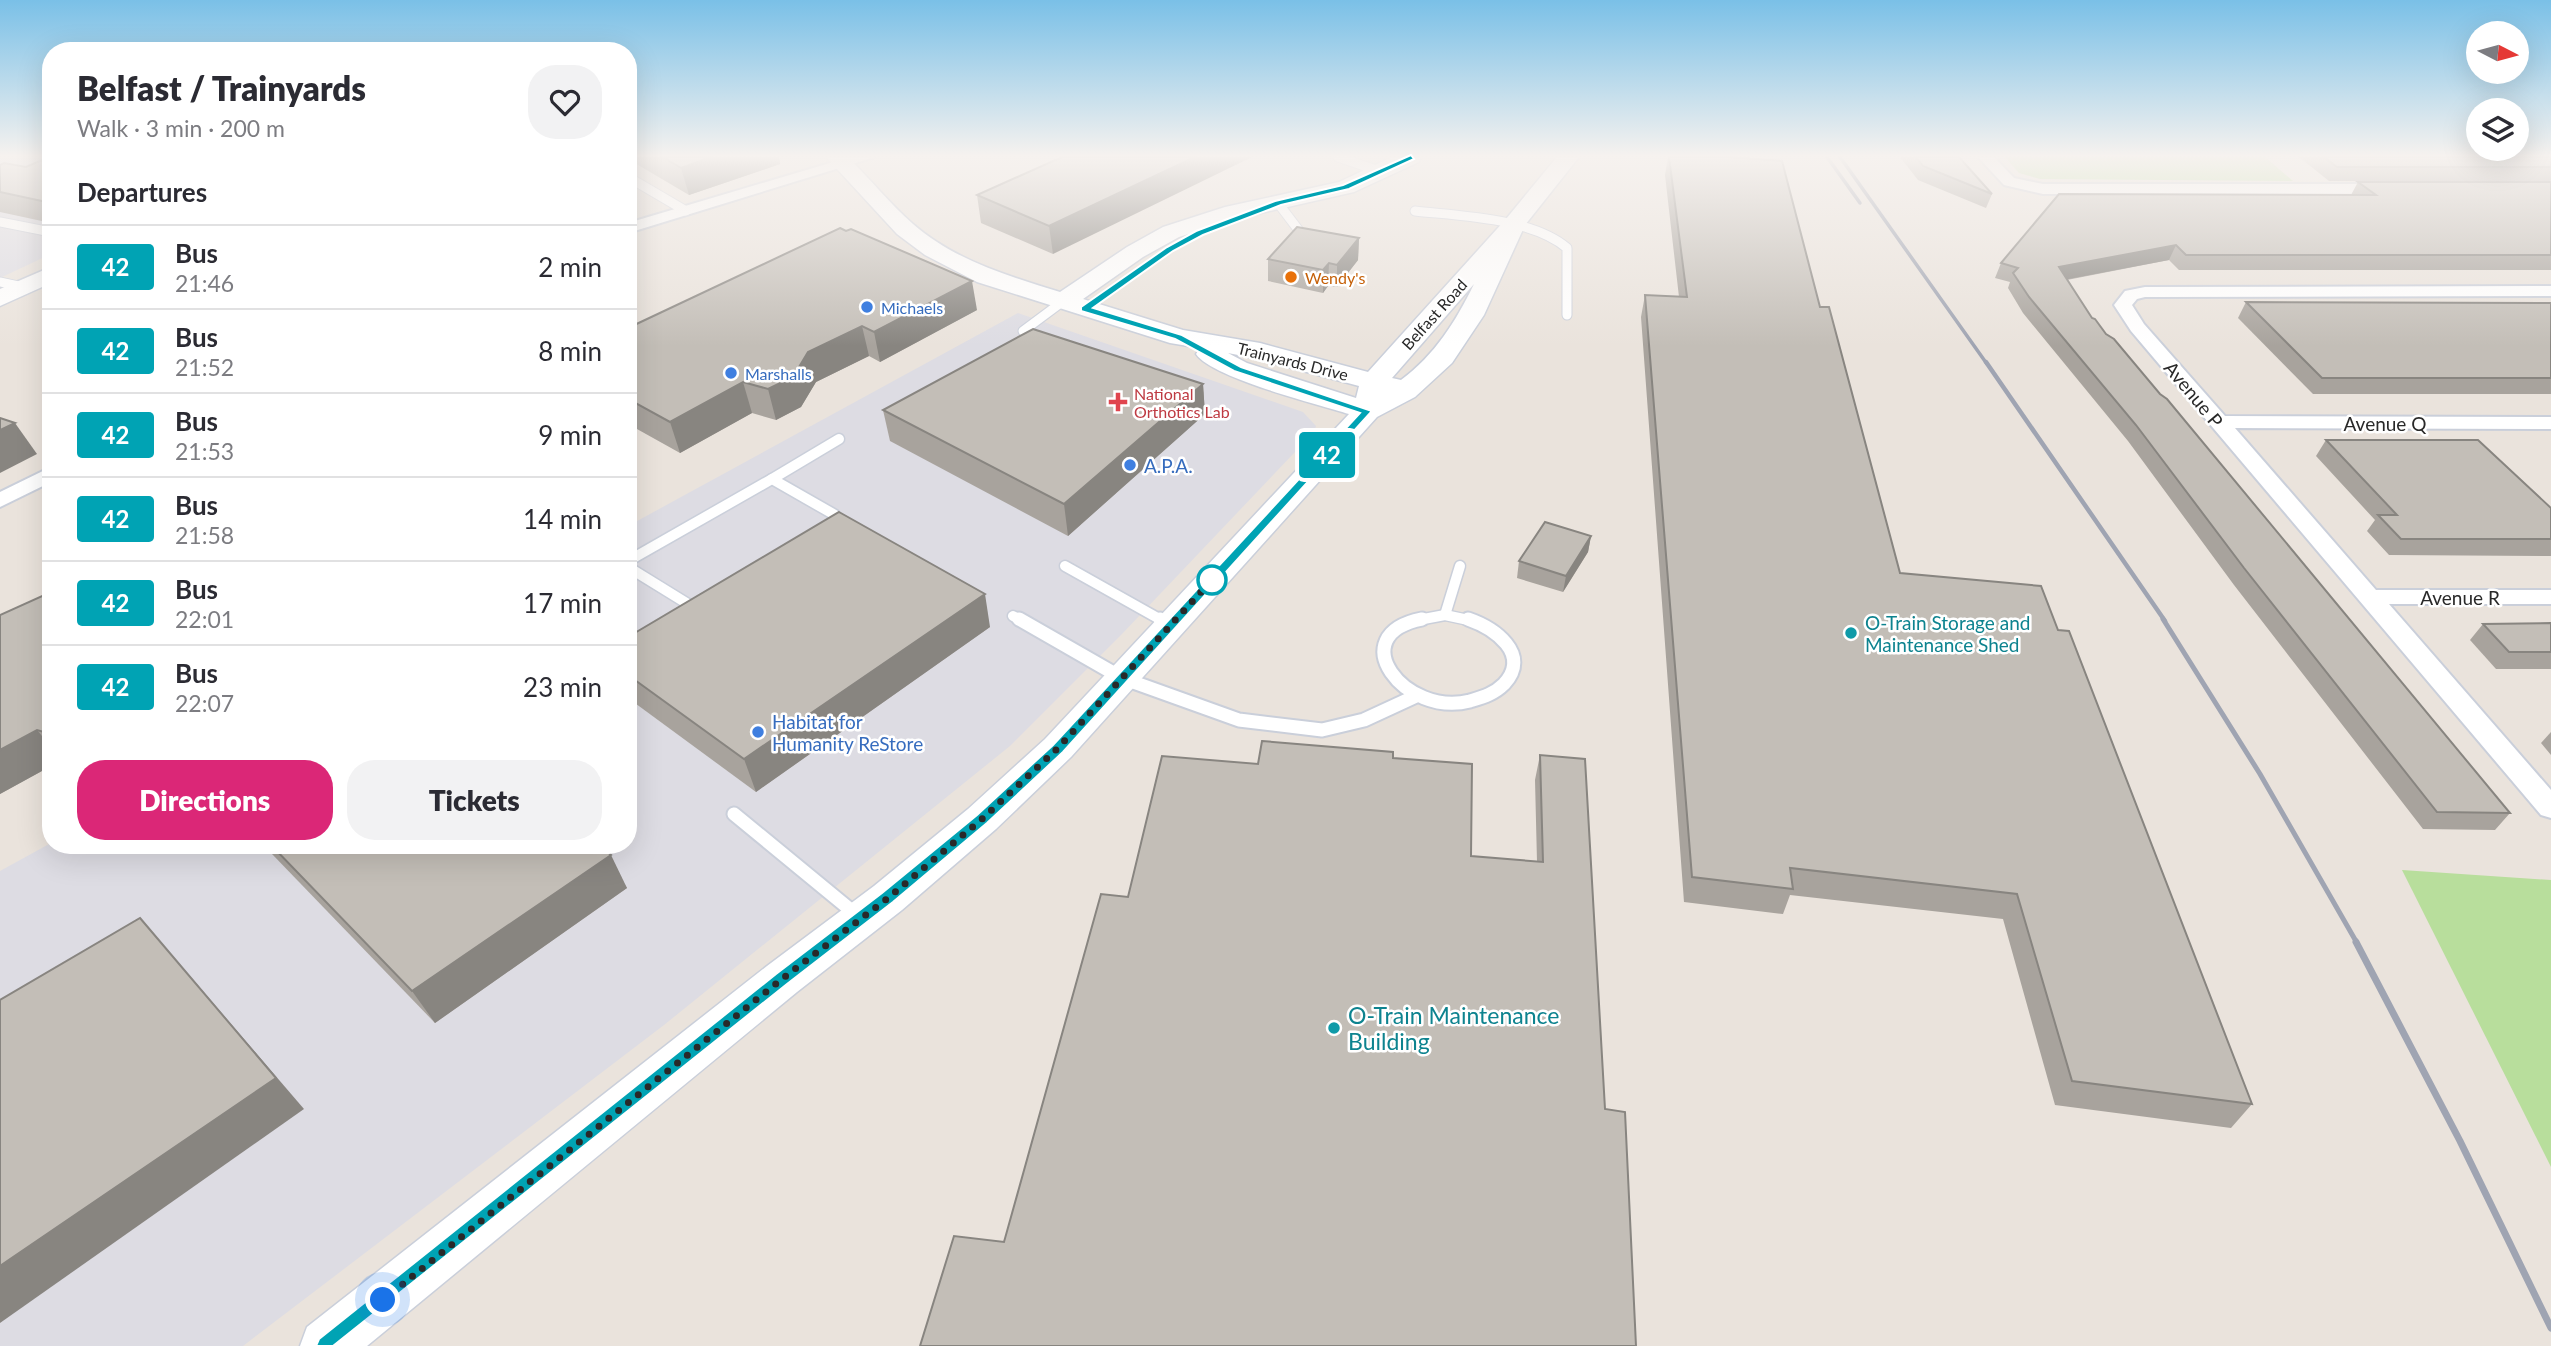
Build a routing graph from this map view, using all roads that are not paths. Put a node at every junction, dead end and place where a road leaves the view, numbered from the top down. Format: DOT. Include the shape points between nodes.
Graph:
graph roads {
  1 [pos="656,220"];
  2 [pos="896,220"];
  3 [pos="1236,220"];
  4 [pos="1291,220"];
  5 [pos="1482,220"];
  6 [pos="1517,220"];
  7 [pos="0,222"];
  8 [pos="1514,224"];
  9 [pos="637,225"];
  10 [pos="42,230"];
  11 [pos="1300,232"];
  12 [pos="33,280"];
  13 [pos="2551,291"];
  14 [pos="0,298"];
  15 [pos="1074,305"];
  16 [pos="1567,315"];
  17 [pos="1023,331"];
  18 [pos="1370,397"];
  19 [pos="2218,422"];
  20 [pos="2551,424"];
  21 [pos="839,439"];
  22 [pos="42,480"];
  23 [pos="772,480"];
  24 [pos="0,501"];
  25 [pos="835,515"];
  26 [pos="637,556"];
  27 [pos="1065,566"];
  28 [pos="1460,566"];
  29 [pos="637,573"];
  30 [pos="2368,597"];
  31 [pos="2551,597"];
  32 [pos="688,604"];
  33 [pos="1445,615"];
  34 [pos="1013,616"];
  35 [pos="1171,625"];
  36 [pos="1122,678"];
  37 [pos="1416,696"];
  38 [pos="2551,808"];
  39 [pos="734,814"];
  40 [pos="860,918"];
  41 [pos="326,1346"];
  1 -- 9 [label="street"];
  2 -- 15 [label="street, Trainyards Drive" via="933,250 986,277"];
  3 -- 15 [label="street" via="1185,240"];
  4 -- 11 [label="lane"];
  5 -- 8 [label="lane"];
  6 -- 8 [label="street, Belfast Road"];
  7 -- 10 [label="lane"];
  8 -- 16 [label="lane" via="1564,243 1568,254"];
  8 -- 18 [label="street, Belfast Road"];
  8 -- 18 [label="street, Belfast Road" via="1454,344 1406,390"];
  12 -- 14 [label="street"];
  13 -- 19 [label="street, Avenue P" via="2156,291 2129,296 2123,305 2130,318"];
  15 -- 17 [label="lane"];
  15 -- 18 [label="street, Trainyards Drive" via="1179,337 1237,369"];
  18 -- 35 [label="street, Belfast Road"];
  19 -- 20 [label="street, Avenue Q"];
  19 -- 30 [label="street, Avenue P"];
  21 -- 23 [label="lane"];
  22 -- 24 [label="street"];
  23 -- 25 [label="lane"];
  23 -- 26 [label="lane"];
  27 -- 35 [label="lane"];
  28 -- 33 [label="lane"];
  29 -- 32 [label="lane"];
  30 -- 31 [label="street, Avenue R"];
  30 -- 38 [label="street, Avenue P"];
  33 -- 37 [label="lane" via="1414,619 1384,644 1385,667 1402,688"];
  33 -- 37 [label="lane" via="1491,628 1509,648 1512,671 1497,691 1468,702"];
  34 -- 36 [label="lane"];
  35 -- 36 [label="street, Belfast Road"];
  36 -- 37 [label="lane" via="1239,720 1322,730 1364,720"];
  36 -- 40 [label="street, Belfast Road" via="1058,748 982,819"];
  39 -- 40 [label="lane"];
  40 -- 41 [label="street, Belfast Road"];
}
